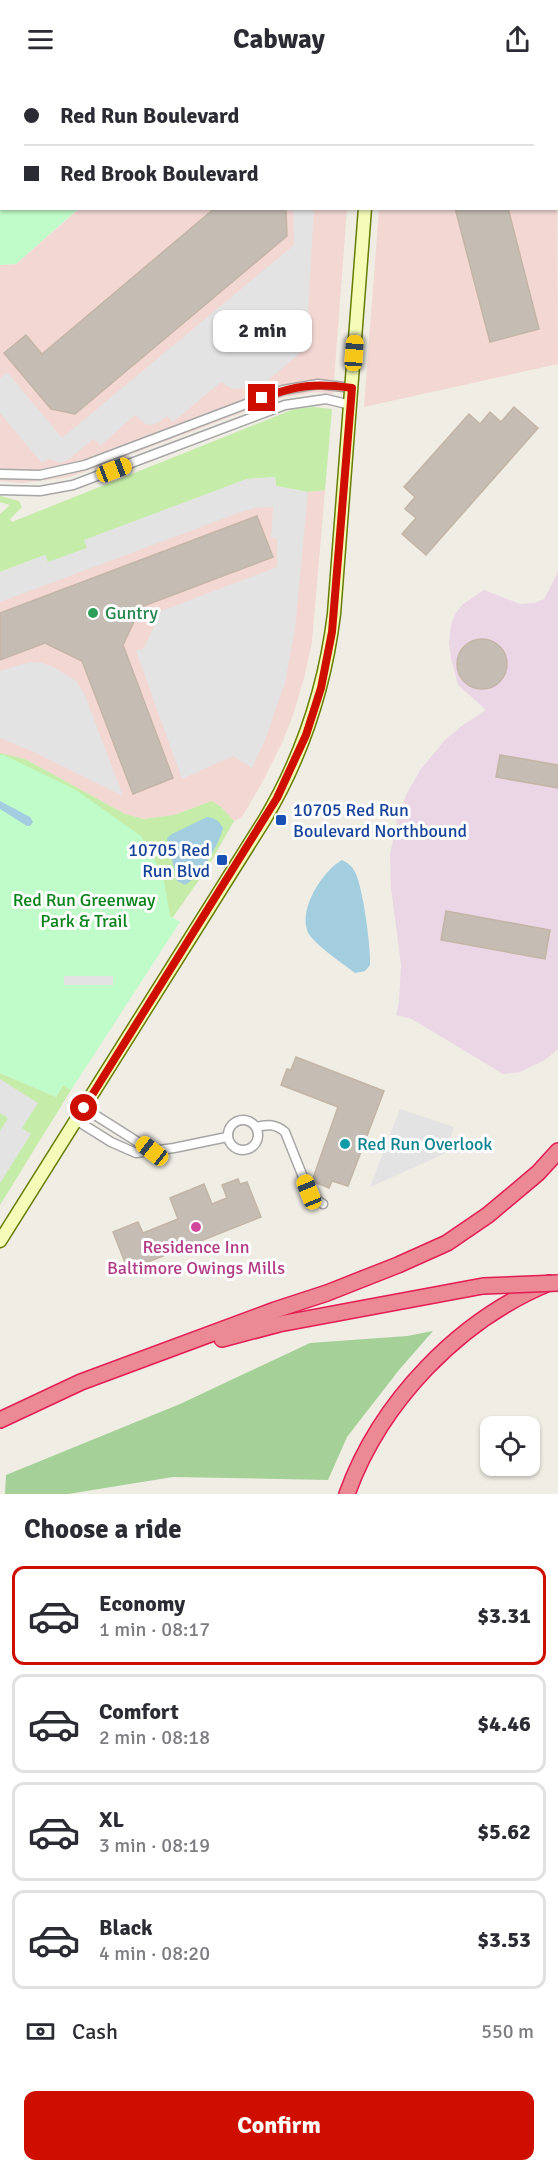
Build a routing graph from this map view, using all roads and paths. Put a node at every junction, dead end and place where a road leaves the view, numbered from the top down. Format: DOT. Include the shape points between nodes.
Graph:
graph roads {
  1 [pos="365,210"];
  2 [pos="352,388"];
  3 [pos="351,405"];
  4 [pos="0,474"];
  5 [pos="0,490"];
  6 [pos="84,1108"];
  7 [pos="76,1120"];
  8 [pos="256,1127"];
  9 [pos="227,1137"];
  10 [pos="152,1151"];
  11 [pos="558,1151"];
  12 [pos="323,1204"];
  13 [pos="0,1241"];
  14 [pos="558,1282"];
  15 [pos="144,1359"];
  16 [pos="4,1419"];
  17 [pos="349,1489"];
  1 -- 2 [label="main road"];
  2 -- 3 [label="main road"];
  2 -- 4 [label="street" via="318,384 283,390 85,465 40,475"];
  3 -- 5 [label="street" via="326,399 285,405 73,485"];
  3 -- 6 [label="main road" via="332,632 321,688 306,735 271,808"];
  6 -- 7 [label="main road"];
  6 -- 10 [label="street"];
  7 -- 10 [label="street" via="121,1148 136,1153"];
  7 -- 13 [label="main road"];
  8 -- 9 [label="street" via="240,1120 229,1128"];
  8 -- 9 [label="street" via="257,1141 247,1149 232,1146"];
  8 -- 12 [label="street" via="272,1125 285,1132 309,1192"];
  9 -- 10 [label="street"];
  11 -- 15 [label="highway" via="488,1215 447,1243 327,1293"];
  14 -- 15 [label="highway, bridge" via="483,1286 279,1324"];
  14 -- 17 [label="highway" via="526,1294 483,1320 429,1366 380,1426"];
  15 -- 16 [label="highway" via="81,1382"];
}
